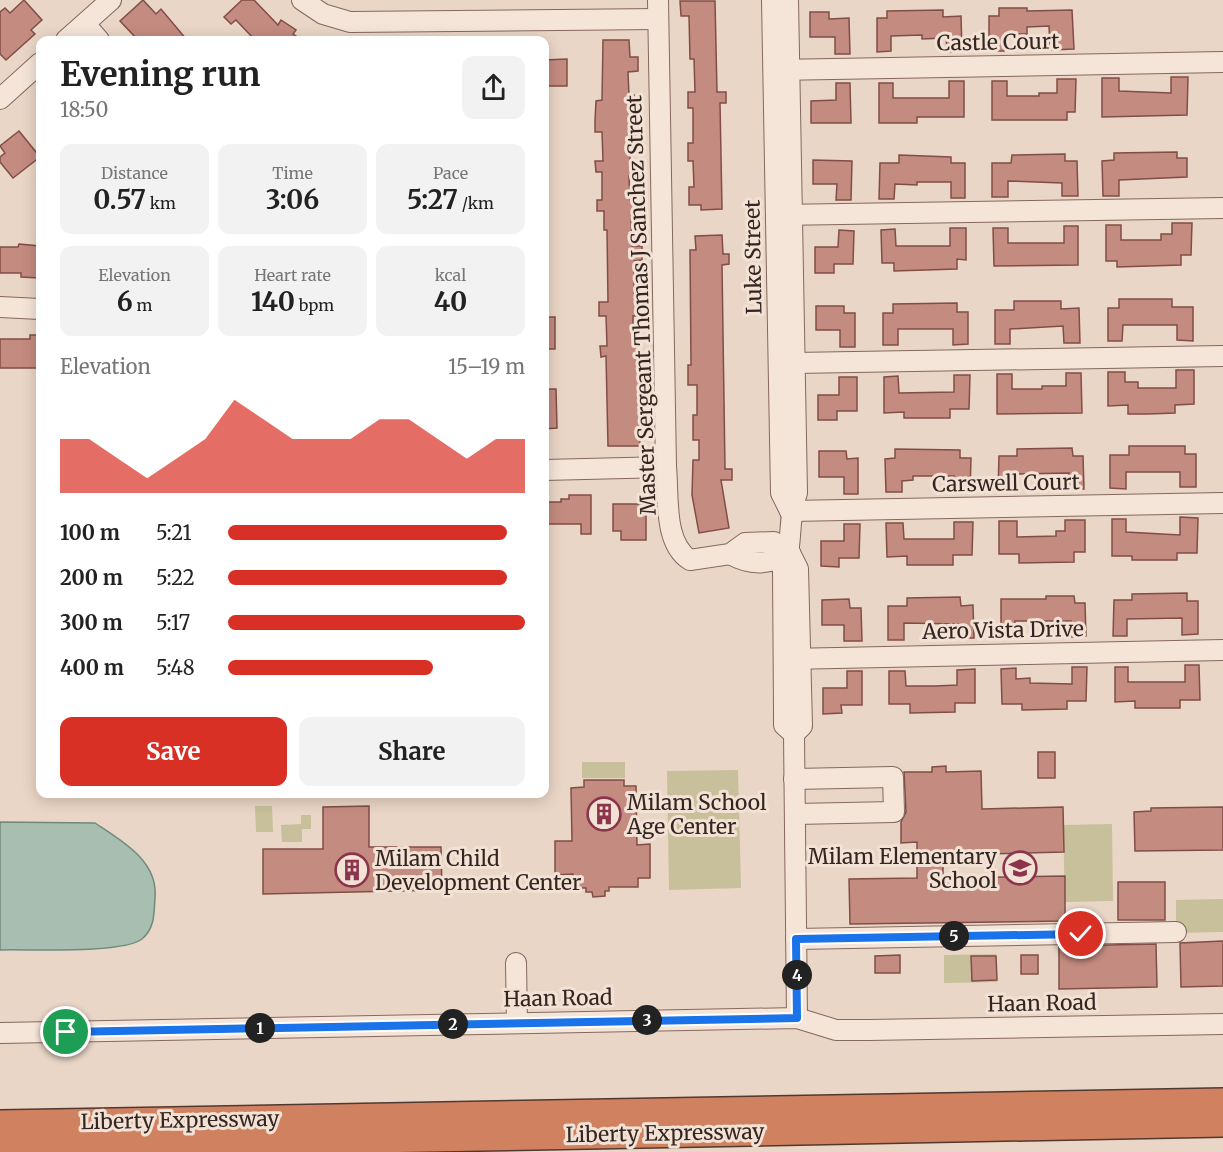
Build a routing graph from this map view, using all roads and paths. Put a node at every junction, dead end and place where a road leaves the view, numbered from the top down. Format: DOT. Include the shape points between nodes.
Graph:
graph roads {
  1 [pos="111,0"];
  2 [pos="302,0"];
  3 [pos="772,0"];
  4 [pos="788,0"];
  5 [pos="658,10"];
  6 [pos="85,24"];
  7 [pos="71,36"];
  8 [pos="96,36"];
  9 [pos="1223,62"];
  10 [pos="36,67"];
  11 [pos="781,70"];
  12 [pos="0,99"];
  13 [pos="1223,208"];
  14 [pos="784,215"];
  15 [pos="0,307"];
  16 [pos="36,309"];
  17 [pos="1223,356"];
  18 [pos="794,363"];
  19 [pos="666,467"];
  20 [pos="549,470"];
  21 [pos="1223,503"];
  22 [pos="790,511"];
  23 [pos="790,552"];
  24 [pos="1223,650"];
  25 [pos="792,659"];
  26 [pos="794,779"];
  27 [pos="795,814"];
  28 [pos="1176,932"];
  29 [pos="796,939"];
  30 [pos="516,963"];
  31 [pos="797,1018"];
  32 [pos="517,1023"];
  33 [pos="1223,1023"];
  34 [pos="0,1033"];
  35 [pos="1223,1102"];
  36 [pos="1223,1123"];
  37 [pos="0,1124"];
  38 [pos="0,1146"];
  1 -- 6 [label="street"];
  2 -- 5 [label="street" via="323,14 350,22"];
  3 -- 11 [label="street, Luke Street"];
  4 -- 11 [label="street, Luke Street"];
  5 -- 19 [label="street, Master Sergeant Thomas J Sanchez Street"];
  6 -- 7 [label="street"];
  6 -- 8 [label="street"];
  9 -- 11 [label="street, Castle Court"];
  10 -- 12 [label="street"];
  11 -- 14 [label="street, Luke Street"];
  13 -- 14 [label="street"];
  14 -- 18 [label="street, Luke Street"];
  14 -- 22 [label="street, Luke Street" via="781,493"];
  15 -- 16 [label="street"];
  17 -- 18 [label="street"];
  18 -- 22 [label="street, Luke Street" via="797,493"];
  19 -- 20 [label="street"];
  19 -- 23 [label="street, Master Sergeant Thomas J Sanchez Street" via="672,534 676,549 690,560 730,554 745,543 774,542"];
  21 -- 22 [label="street, Carswell Court"];
  22 -- 23 [label="street, Luke Street"];
  23 -- 25 [label="street, Luke Street" via="798,569"];
  24 -- 25 [label="street, Aero Vista Drive"];
  25 -- 26 [label="street, Luke Street" via="802,726 794,734"];
  26 -- 27 [label="street, Luke Street"];
  26 -- 27 [label="street" via="893,777 894,800 894,812"];
  27 -- 29 [label="street, Luke Street"];
  28 -- 29 [label="street"];
  29 -- 31 [label="street, Luke Street"];
  30 -- 32 [label="street"];
  31 -- 32 [label="street, Haan Road"];
  31 -- 33 [label="street, Haan Road" via="836,1030"];
  32 -- 34 [label="street, Haan Road"];
  35 -- 37 [label="highway, Liberty Expressway"];
  36 -- 38 [label="highway, Liberty Expressway"];
}
